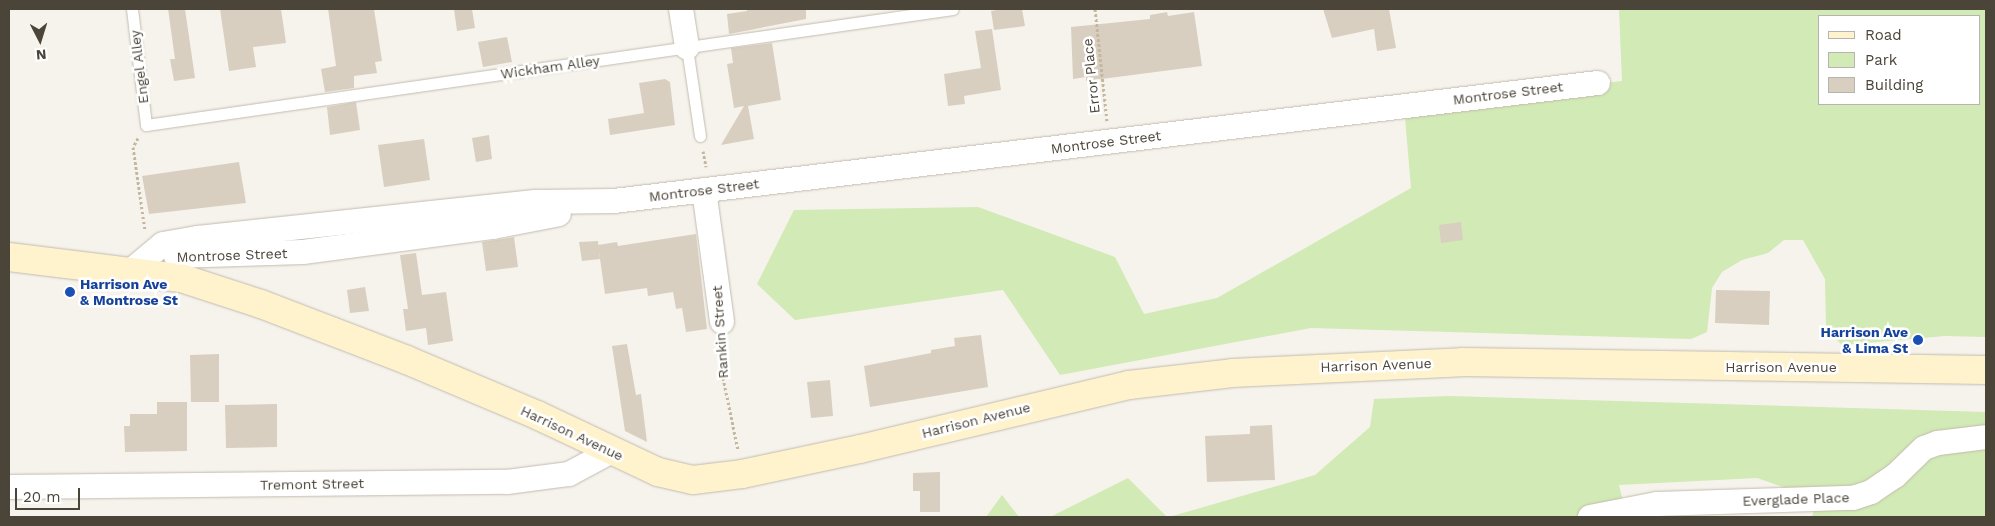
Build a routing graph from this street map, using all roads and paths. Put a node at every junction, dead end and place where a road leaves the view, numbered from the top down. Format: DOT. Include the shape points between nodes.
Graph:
graph roads {
  1 [pos="132,9"];
  2 [pos="681,9"];
  3 [pos="953,9"];
  4 [pos="1095,9"];
  5 [pos="687,48"];
  6 [pos="1598,83"];
  7 [pos="146,125"];
  8 [pos="700,136"];
  9 [pos="1109,141"];
  10 [pos="704,190"];
  11 [pos="145,236"];
  12 [pos="9,256"];
  13 [pos="132,270"];
  14 [pos="722,322"];
  15 [pos="1986,370"];
  16 [pos="1986,437"];
  17 [pos="610,452"];
  18 [pos="742,474"];
  19 [pos="9,487"];
  20 [pos="1590,517"];
  1 -- 7 [label="lane, Engel Alley"];
  2 -- 5 [label="street"];
  3 -- 5 [label="lane, Wickham Alley"];
  4 -- 9 [label="path, Error Place"];
  5 -- 7 [label="lane, Wickham Alley"];
  5 -- 8 [label="lane"];
  6 -- 9 [label="street, Montrose Street"];
  7 -- 11 [label="path" via="133,147"];
  8 -- 10 [label="path" via="708,177"];
  9 -- 10 [label="street, Montrose Street"];
  10 -- 13 [label="street, Montrose Street" via="614,201 537,202 198,238 163,244"];
  10 -- 14 [label="street, Rankin Street"];
  12 -- 13 [label="main road, Harrison Avenue"];
  13 -- 17 [label="main road, Harrison Avenue" via="181,278 365,343 537,415"];
  14 -- 18 [label="path, Rankin Street" via="720,363"];
  15 -- 18 [label="main road, Harrison Avenue" via="1462,362 1232,373 1130,385"];
  16 -- 20 [label="street, Everglade Place" via="1924,448 1895,476 1871,492 1853,498 1657,504"];
  17 -- 18 [label="main road, Harrison Avenue" via="672,477 694,480"];
  17 -- 19 [label="street, Tremont Street" via="569,474 507,482"];
}
